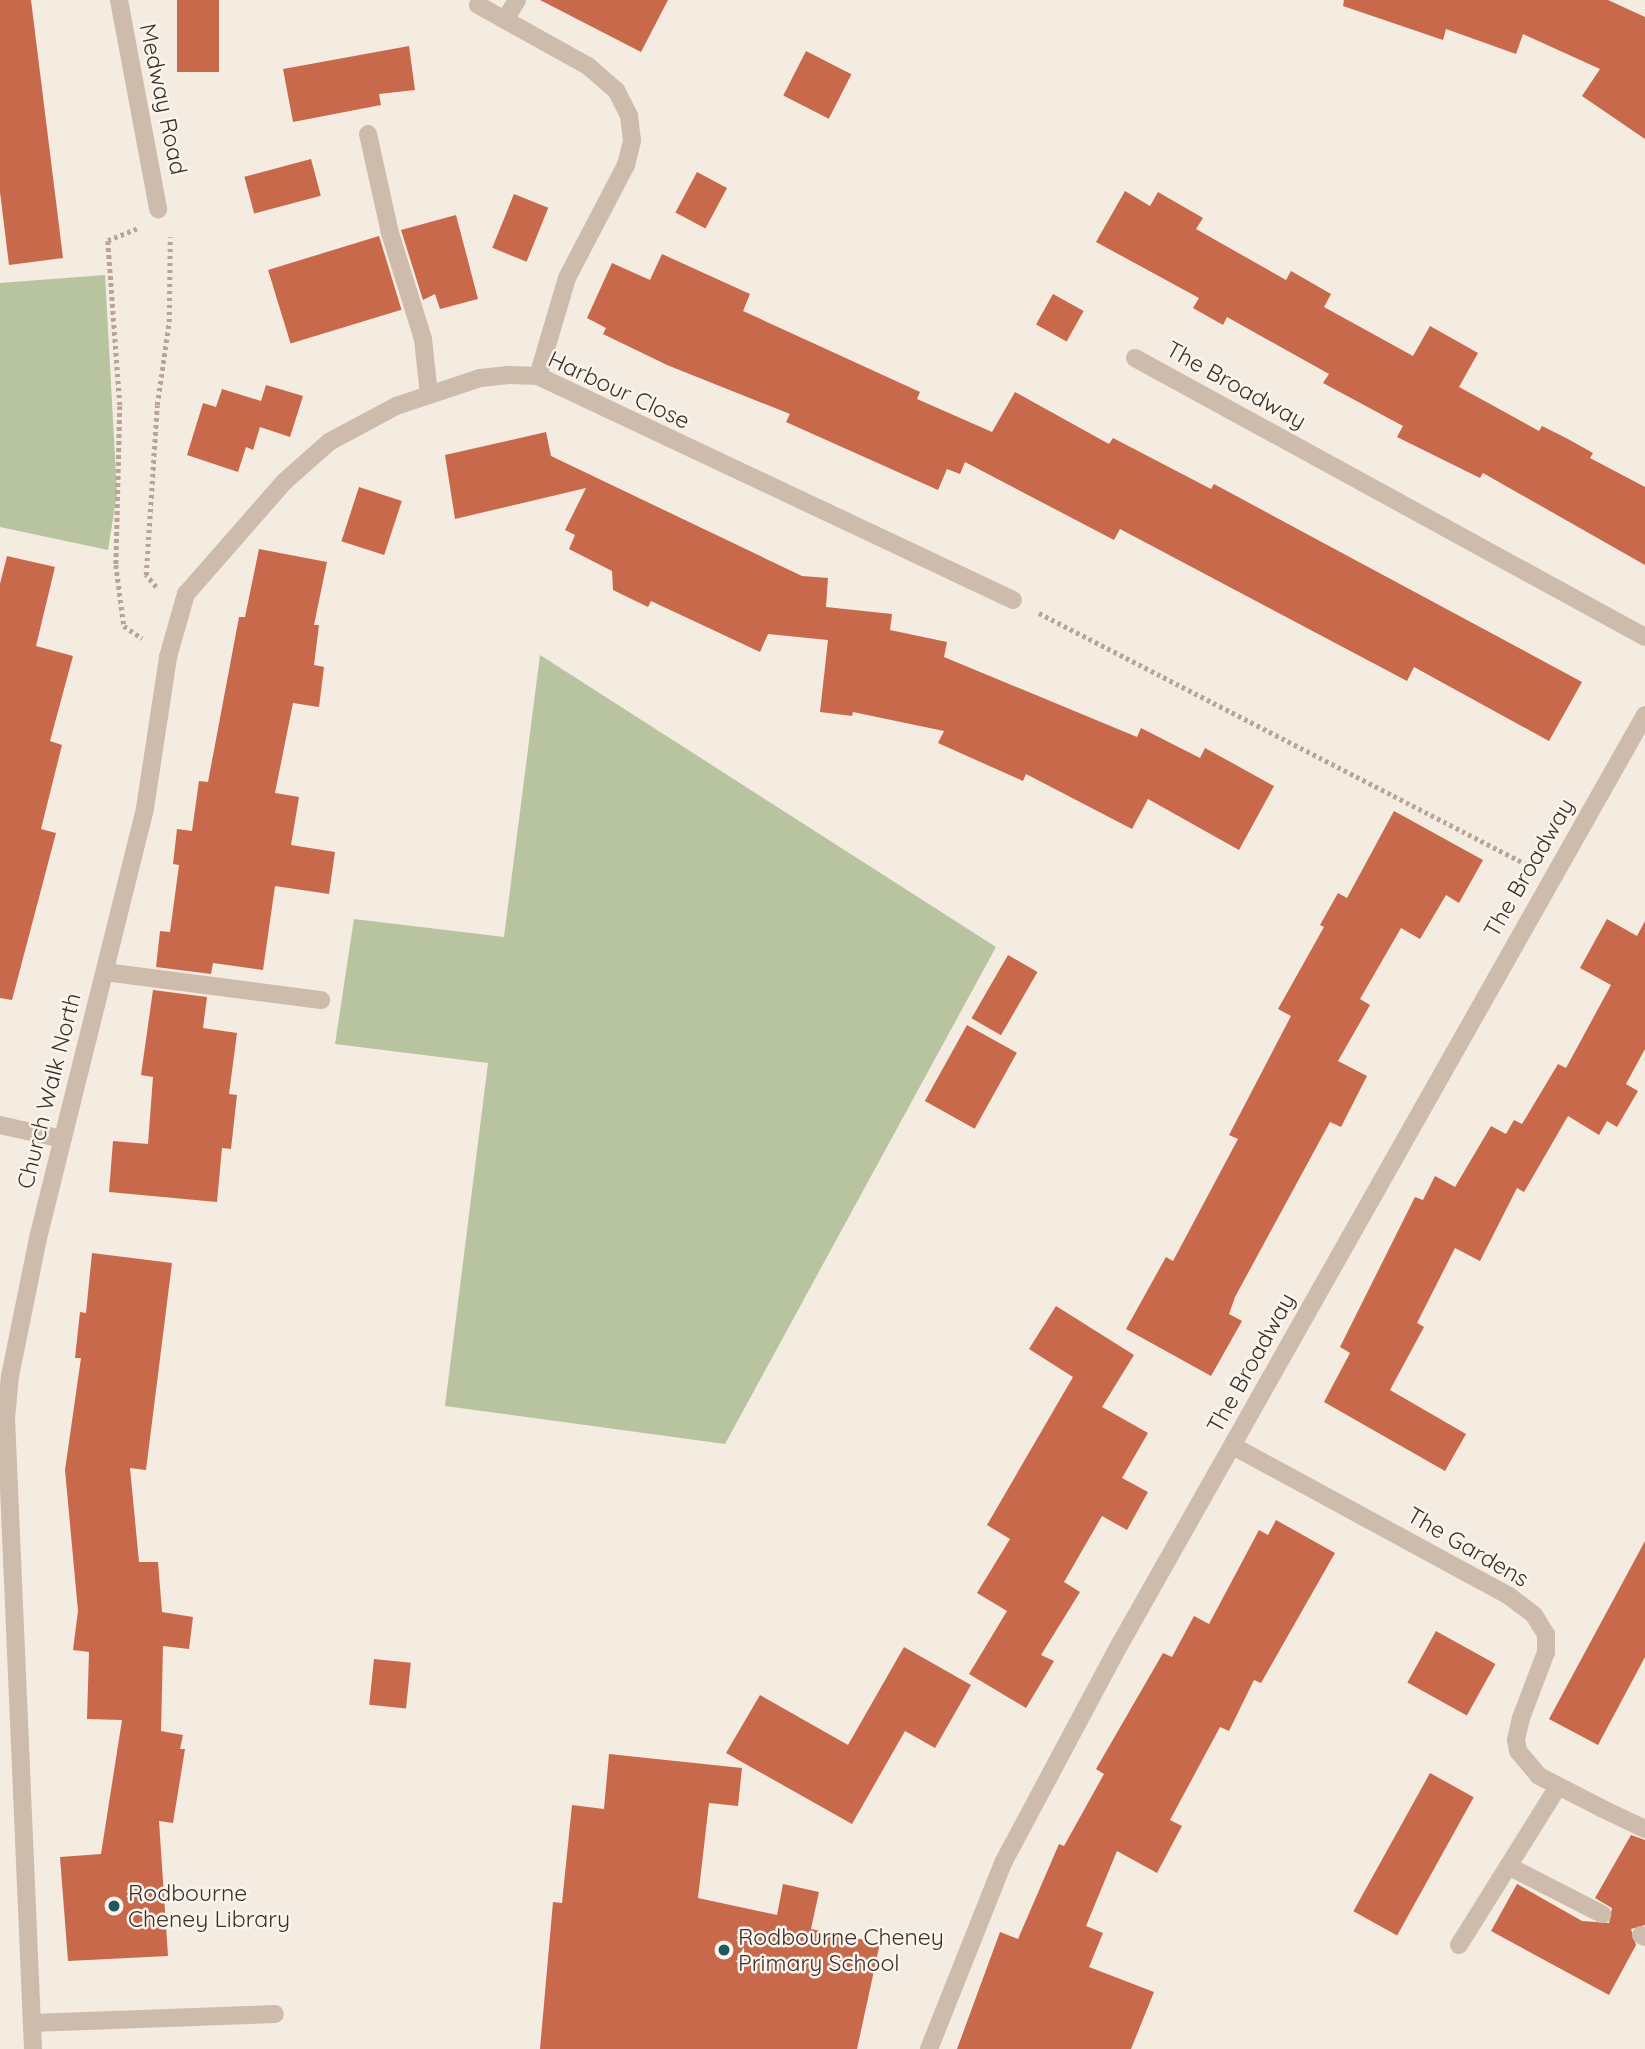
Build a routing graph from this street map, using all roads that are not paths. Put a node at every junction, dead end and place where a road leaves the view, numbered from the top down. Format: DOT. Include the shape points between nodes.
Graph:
graph roads {
  1 [pos="119,0"];
  2 [pos="517,0"];
  3 [pos="480,2"];
  4 [pos="505,20"];
  5 [pos="368,134"];
  6 [pos="158,209"];
  7 [pos="1135,358"];
  8 [pos="538,376"];
  9 [pos="429,395"];
  10 [pos="1013,600"];
  11 [pos="178,611"];
  12 [pos="1645,637"];
  13 [pos="1645,715"];
  14 [pos="105,972"];
  15 [pos="321,1000"];
  16 [pos="0,1125"];
  17 [pos="62,1139"];
  18 [pos="1233,1446"];
  19 [pos="1558,1788"];
  20 [pos="1645,1829"];
  21 [pos="1508,1866"];
  22 [pos="1602,1914"];
  23 [pos="1459,1945"];
  24 [pos="275,2014"];
  25 [pos="32,2023"];
  26 [pos="33,2049"];
  27 [pos="929,2049"];
  1 -- 6 [label="street, Medway Road" via="156,179"];
  2 -- 4 [label="street"];
  3 -- 4 [label="street"];
  4 -- 8 [label="street" via="588,66 616,90 629,116 632,141 626,165 566,278"];
  5 -- 9 [label="street" via="390,233 423,339"];
  7 -- 12 [label="street, The Broadway"];
  8 -- 9 [label="street, Harbour Close" via="480,378"];
  8 -- 10 [label="street, Harbour Close"];
  9 -- 11 [label="street, Harbour Close" via="354,425 308,458 214,557"];
  11 -- 14 [label="street, Church Walk North" via="145,808"];
  13 -- 18 [label="street, The Broadway"];
  14 -- 15 [label="street"];
  14 -- 17 [label="street, Church Walk North"];
  16 -- 17 [label="street"];
  17 -- 25 [label="street, Church Walk North" via="18,1330 6,1419"];
  18 -- 19 [label="street, The Gardens" via="1510,1596 1534,1615 1546,1634 1546,1652 1516,1739 1526,1763"];
  18 -- 27 [label="street, The Broadway" via="1004,1861"];
  19 -- 20 [label="street, The Gardens"];
  19 -- 21 [label="street"];
  21 -- 22 [label="street"];
  21 -- 23 [label="street"];
  24 -- 25 [label="street"];
  25 -- 26 [label="street, Church Walk North"];
}
